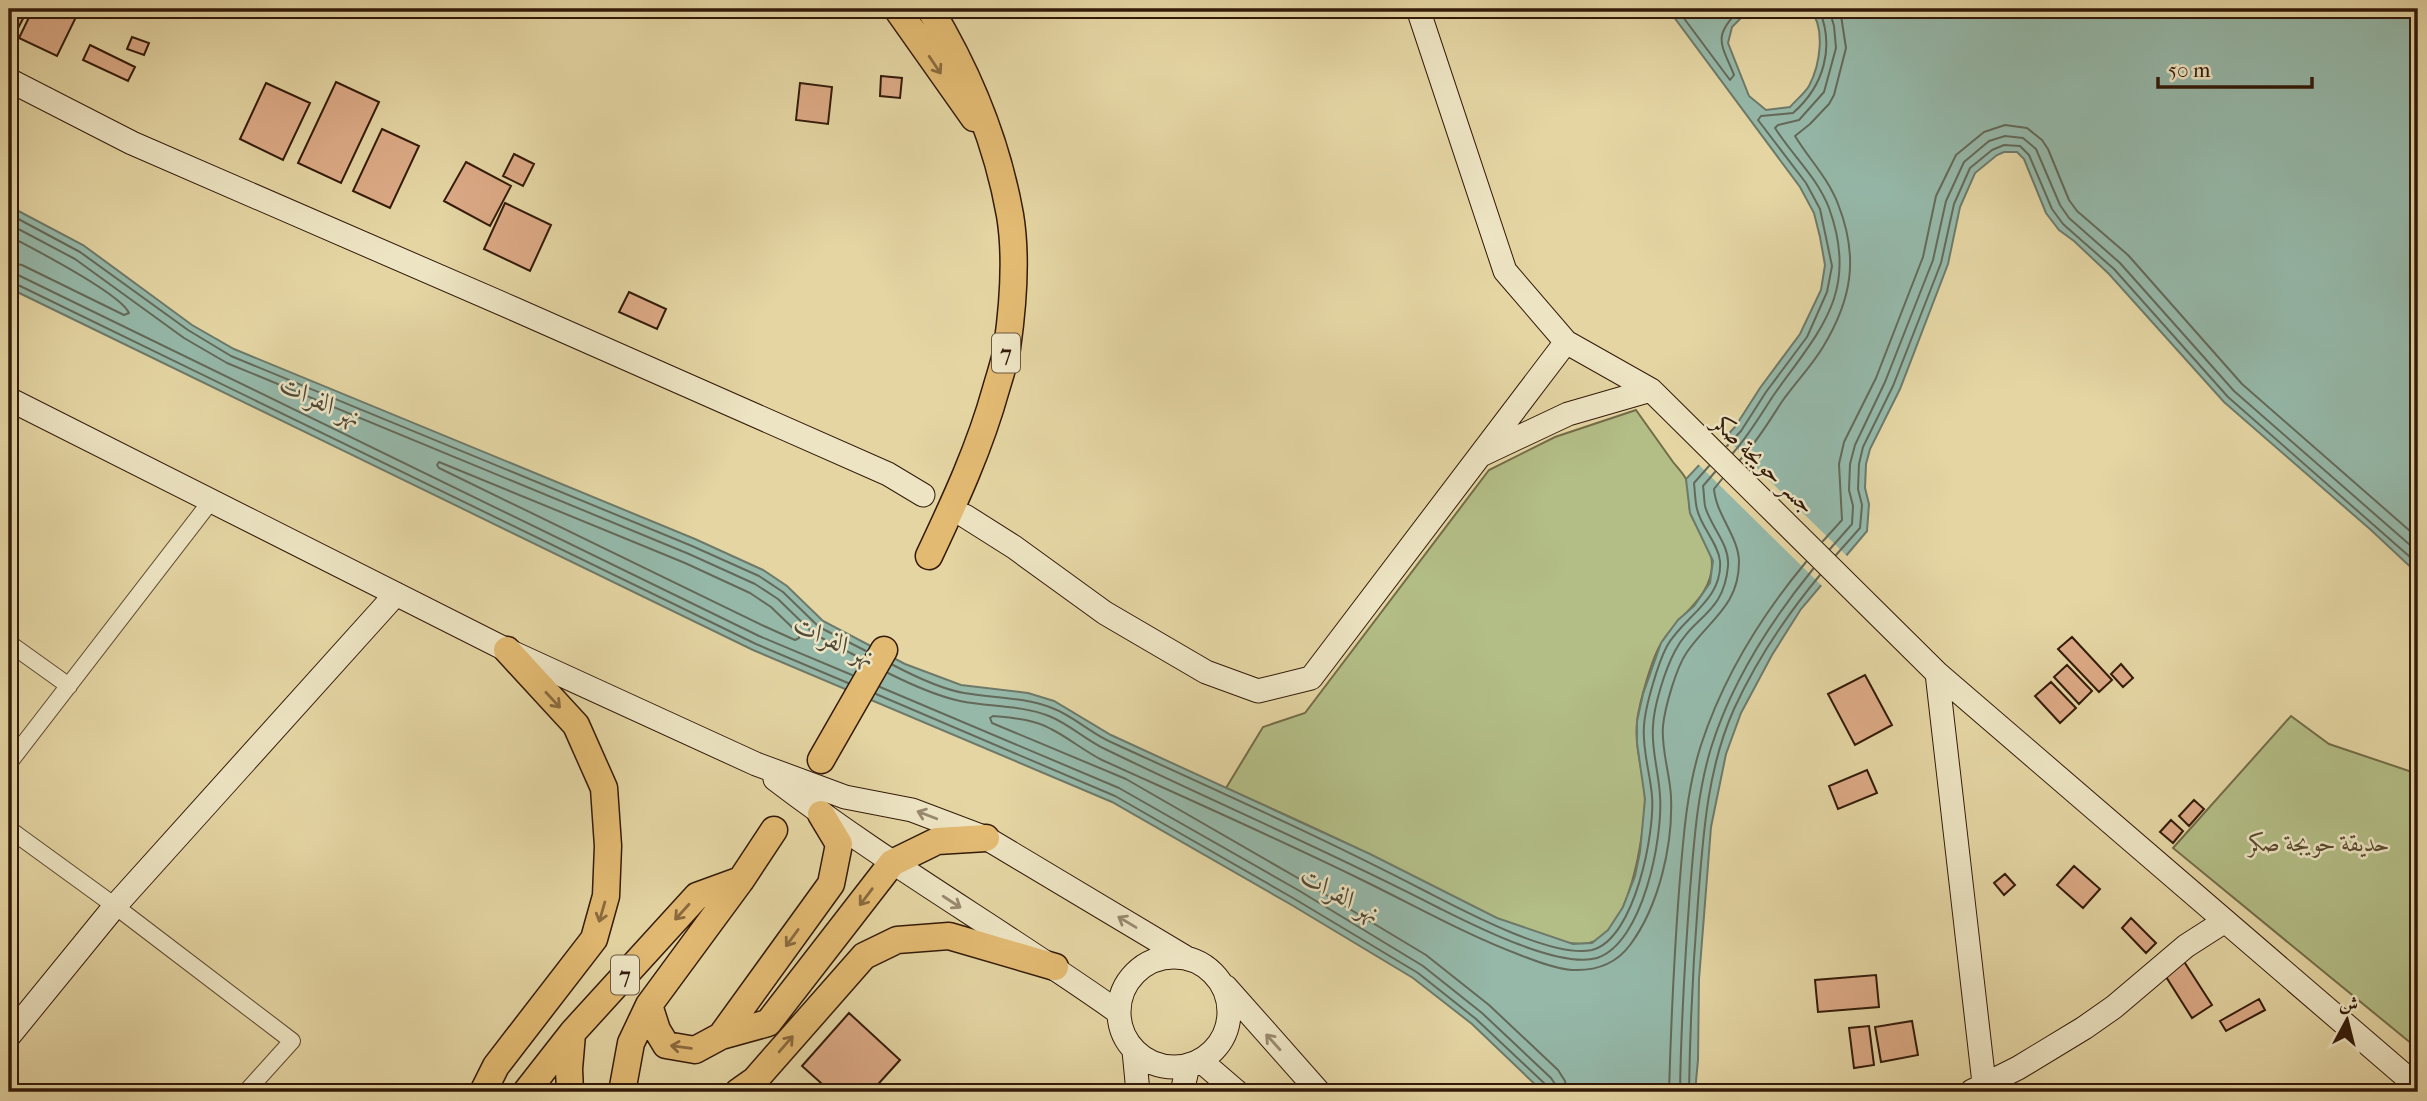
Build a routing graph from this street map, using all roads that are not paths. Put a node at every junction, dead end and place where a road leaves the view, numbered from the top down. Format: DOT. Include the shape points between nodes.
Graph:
graph roads {
  1 [pos="897,9"];
  2 [pos="930,9"];
  3 [pos="1418,9"];
  4 [pos="9,80"];
  5 [pos="990,139"];
  6 [pos="1566,342"];
  7 [pos="1651,390"];
  8 [pos="9,399"];
  9 [pos="1477,457"];
  10 [pos="923,495"];
  11 [pos="211,501"];
  12 [pos="965,516"];
  13 [pos="929,556"];
  14 [pos="396,594"];
  15 [pos="9,643"];
  16 [pos="507,650"];
  17 [pos="884,650"];
  18 [pos="1937,673"];
  19 [pos="69,686"];
  20 [pos="821,760"];
  21 [pos="9,763"];
  22 [pos="756,764"];
  23 [pos="821,814"];
  24 [pos="9,829"];
  25 [pos="774,830"];
  26 [pos="986,838"];
  27 [pos="892,863"];
  28 [pos="741,880"];
  29 [pos="115,906"];
  30 [pos="2225,921"];
  31 [pos="1185,957"];
  32 [pos="1055,967"];
  33 [pos="1223,985"];
  34 [pos="649,1005"];
  35 [pos="1118,1012"];
  36 [pos="573,1032"];
  37 [pos="9,1036"];
  38 [pos="721,1036"];
  39 [pos="1135,1051"];
  40 [pos="1194,1063"];
  41 [pos="2418,1087"];
  42 [pos="1979,1090"];
  43 [pos="246,1092"];
  44 [pos="483,1092"];
  45 [pos="526,1092"];
  46 [pos="570,1092"];
  47 [pos="622,1092"];
  48 [pos="738,1092"];
  49 [pos="1138,1092"];
  50 [pos="1182,1092"];
  51 [pos="1237,1092"];
  52 [pos="1319,1092"];
  1 -- 5 [label="main road, 7, one-way"];
  2 -- 5 [label="main road, 7" via="967,76"];
  3 -- 6 [label="street, جسر حويجة صكر" via="1505,271"];
  4 -- 10 [label="street" via="132,143 888,474"];
  5 -- 13 [label="main road, 7" via="1010,218 1013,260 1007,350 977,452"];
  6 -- 7 [label="street, جسر حويجة صكر"];
  6 -- 9 [label="street"];
  7 -- 9 [label="street" via="1568,414"];
  7 -- 18 [label="street, جسر حويجة صكر"];
  8 -- 11 [label="street"];
  9 -- 12 [label="street" via="1311,678 1258,691 1206,673 1105,612"];
  11 -- 14 [label="street"];
  11 -- 19 [label="street"];
  14 -- 16 [label="street"];
  14 -- 29 [label="street"];
  15 -- 19 [label="street"];
  16 -- 22 [label="street"];
  16 -- 44 [label="main road, one-way" via="576,725 604,788 606,896 594,939 496,1066"];
  17 -- 20 [label="main road"];
  18 -- 30 [label="street, جسر حويجة صكر"];
  18 -- 42 [label="street"];
  19 -- 21 [label="street"];
  22 -- 23 [label="street"];
  26 -- 22 [label="street, one-way" via="912,810 845,797"];
  23 -- 27 [label="street"];
  23 -- 38 [label="main road, one-way" via="839,844 831,884"];
  24 -- 29 [label="street"];
  25 -- 28 [label="main road, 7"];
  26 -- 27 [label="main road" via="937,841"];
  31 -- 26 [label="street, one-way"];
  27 -- 32 [label="street, one-way"];
  27 -- 38 [label="main road, one-way" via="768,1023"];
  28 -- 34 [label="main road, 7"];
  28 -- 36 [label="main road, 7, one-way" via="697,896"];
  29 -- 37 [label="street"];
  29 -- 43 [label="street" via="292,1041"];
  30 -- 41 [label="street, جسر حويجة صكر"];
  30 -- 42 [label="street" via="2186,946 2084,1028"];
  31 -- 33 [label="street" via="1200,962"];
  31 -- 35 [label="street" via="1153,960 1139,969 1124,989"];
  32 -- 35 [label="street"];
  48 -- 32 [label="main road, one-way" via="755,1080 864,956 897,940 949,936"];
  33 -- 40 [label="street" via="1230,1017 1225,1035 1215,1050"];
  52 -- 33 [label="street, one-way"];
  38 -- 34 [label="main road, one-way" via="695,1049 666,1045"];
  34 -- 47 [label="main road, 7" via="631,1043"];
  35 -- 39 [label="street" via="1126,1040"];
  36 -- 45 [label="main road, 7"];
  36 -- 46 [label="main road"];
  39 -- 40 [label="street" via="1169,1068"];
  39 -- 49 [label="street"];
  40 -- 50 [label="street"];
  40 -- 51 [label="street"];
}
